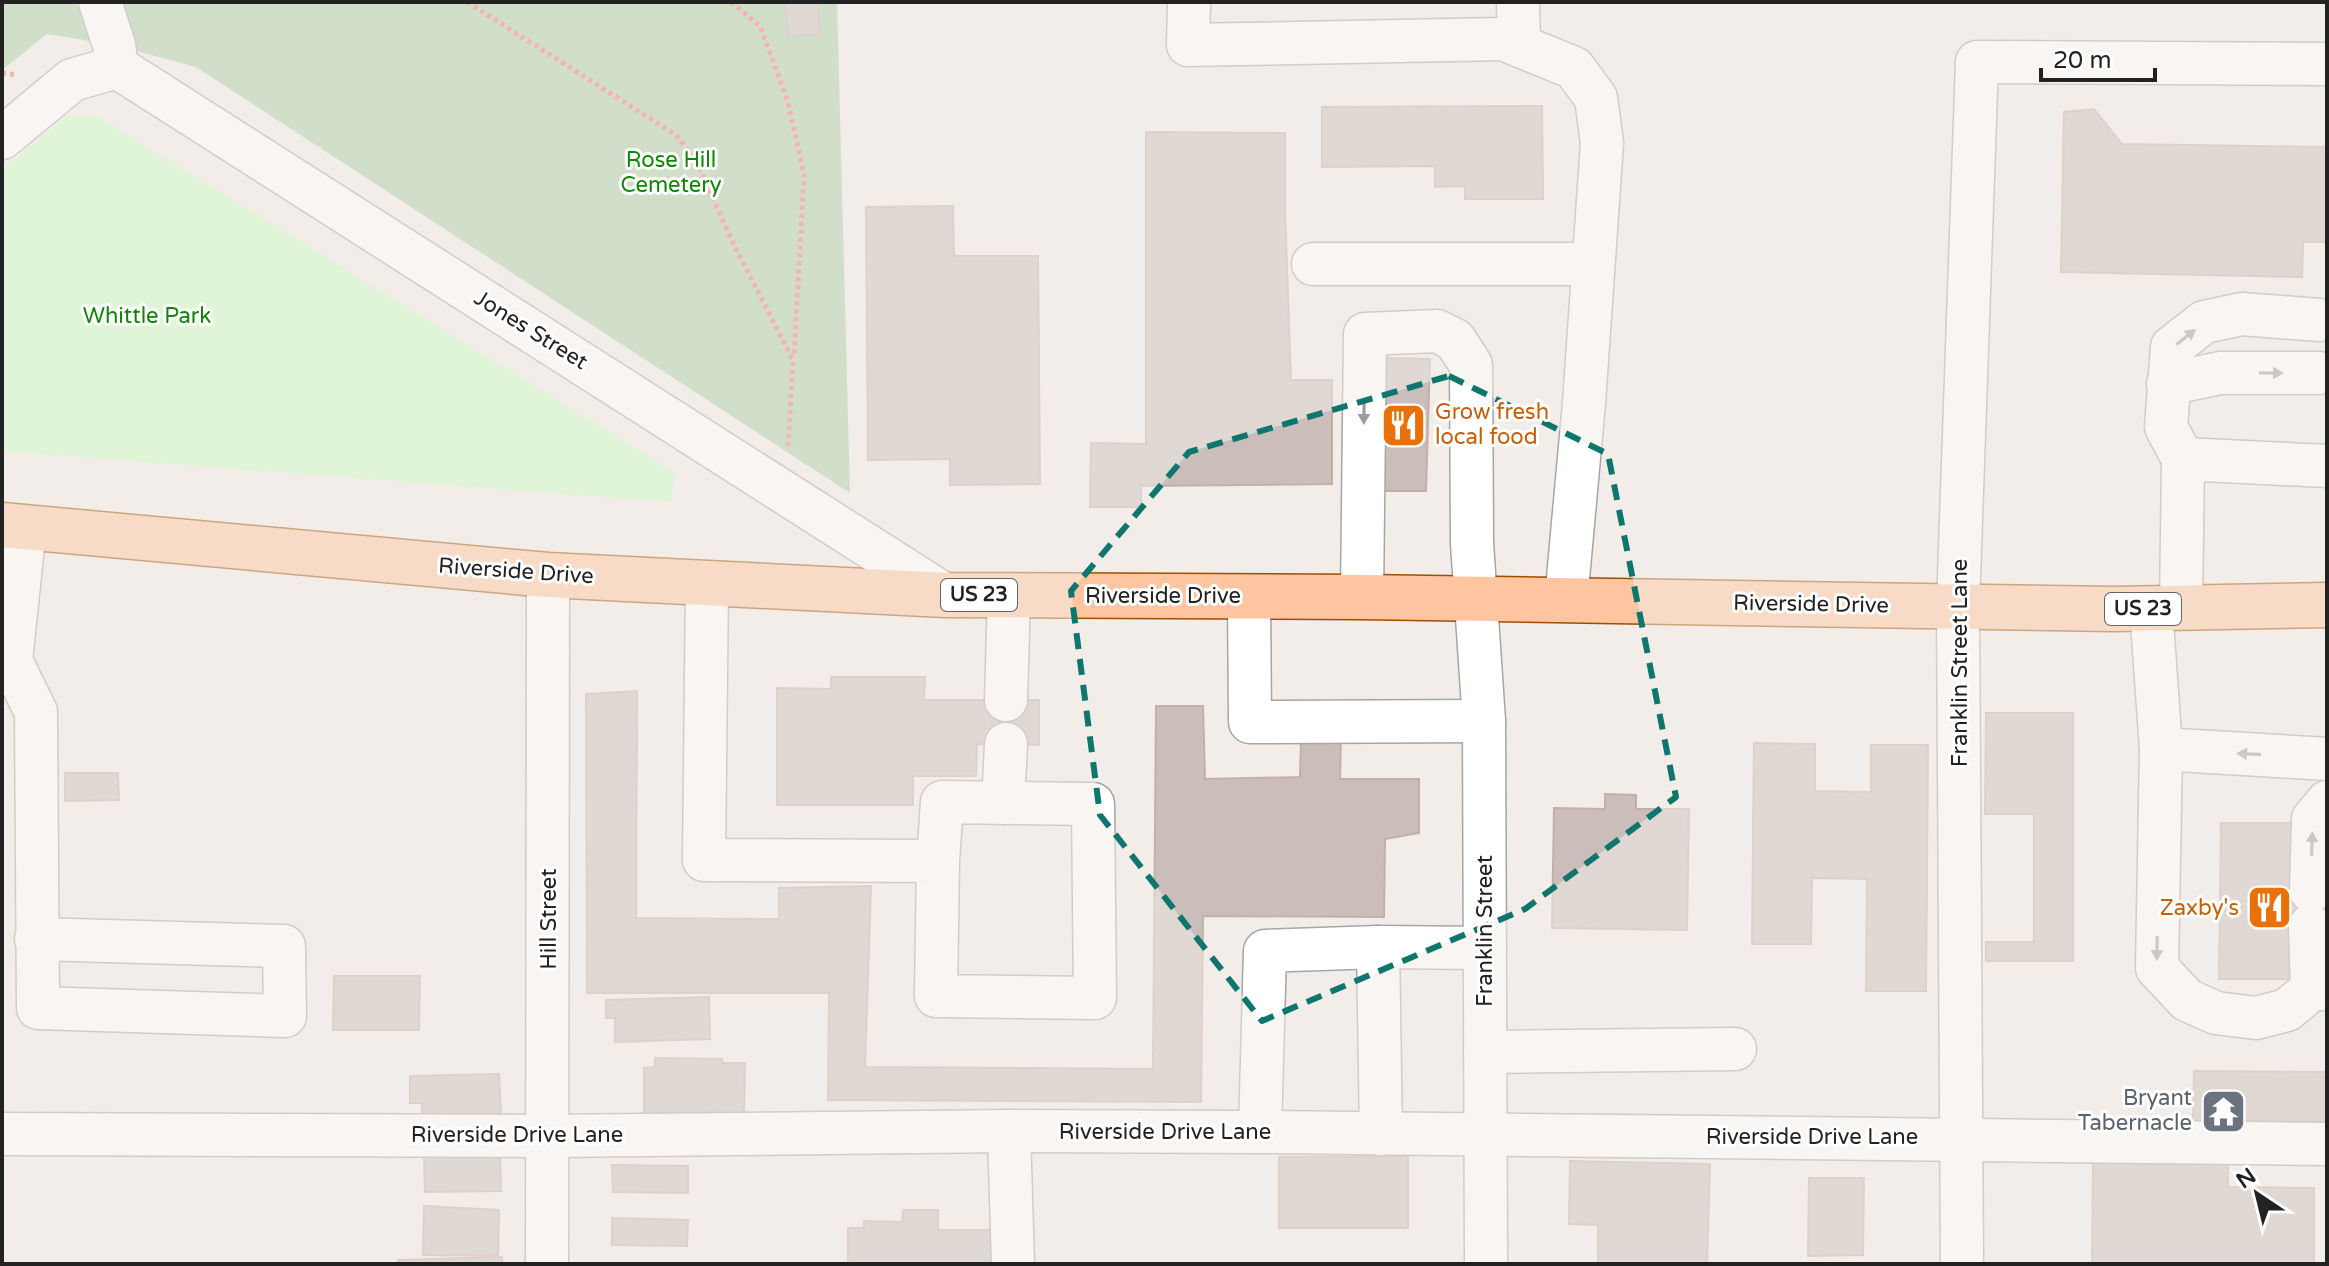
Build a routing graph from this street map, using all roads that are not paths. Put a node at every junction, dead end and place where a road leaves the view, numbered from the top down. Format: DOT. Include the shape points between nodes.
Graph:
graph roads {
  1 [pos="100,2"];
  2 [pos="1189,2"];
  3 [pos="1518,2"];
  4 [pos="1519,45"];
  5 [pos="2327,64"];
  6 [pos="117,67"];
  7 [pos="2,138"];
  8 [pos="1313,264"];
  9 [pos="1593,264"];
  10 [pos="2319,320"];
  11 [pos="2319,373"];
  12 [pos="2168,384"];
  13 [pos="2183,459"];
  14 [pos="2327,466"];
  15 [pos="13,526"];
  16 [pos="548,575"];
  17 [pos="707,583"];
  18 [pos="945,595"];
  19 [pos="1009,595"];
  20 [pos="1249,596"];
  21 [pos="1362,597"];
  22 [pos="1477,599"];
  23 [pos="1566,600"];
  24 [pos="2327,605"];
  25 [pos="1958,606"];
  26 [pos="2166,608"];
  27 [pos="8,627"];
  28 [pos="1006,700"];
  29 [pos="1484,721"];
  30 [pos="1006,744"];
  31 [pos="2161,749"];
  32 [pos="2327,759"];
  33 [pos="2327,802"];
  34 [pos="1003,803"];
  35 [pos="938,861"];
  36 [pos="18,869"];
  37 [pos="36,939"];
  38 [pos="1378,947"];
  39 [pos="1485,948"];
  40 [pos="2320,989"];
  41 [pos="1735,1049"];
  42 [pos="1485,1052"];
  43 [pos="1009,1131"];
  44 [pos="1260,1132"];
  45 [pos="2,1134"];
  46 [pos="1381,1134"];
  47 [pos="549,1136"];
  48 [pos="1485,1136"];
  49 [pos="1962,1139"];
  50 [pos="2327,1144"];
  51 [pos="547,1264"];
  52 [pos="1013,1264"];
  53 [pos="1486,1264"];
  54 [pos="1962,1264"];
  1 -- 6 [label="street"];
  2 -- 4 [label="street" via="1188,45 1503,39"];
  3 -- 4 [label="street"];
  4 -- 9 [label="street" via="1574,68 1596,98 1602,143"];
  5 -- 25 [label="street, Franklin Street Lane" via="1977,62"];
  6 -- 7 [label="street" via="72,80"];
  6 -- 18 [label="street, Jones Street"];
  8 -- 9 [label="street"];
  9 -- 23 [label="street"];
  12 -- 10 [label="street, one-way" via="2172,347 2204,322 2242,314"];
  12 -- 11 [label="street, one-way" via="2220,373"];
  12 -- 13 [label="street" via="2166,427"];
  13 -- 14 [label="street"];
  13 -- 26 [label="street"];
  15 -- 16 [label="main road, Riverside Drive / US 23"];
  15 -- 27 [label="street"];
  16 -- 17 [label="main road, Riverside Drive / US 23"];
  16 -- 47 [label="street, Hill Street"];
  17 -- 18 [label="main road, Riverside Drive / US 23"];
  17 -- 35 [label="street" via="704,860"];
  18 -- 19 [label="main road, Riverside Drive / US 23"];
  19 -- 20 [label="main road, Riverside Drive / US 23"];
  19 -- 28 [label="street"];
  20 -- 21 [label="main road, Riverside Drive / US 23"];
  20 -- 29 [label="street" via="1250,722"];
  21 -- 22 [label="main road, Riverside Drive / US 23"];
  22 -- 21 [label="street, Franklin Street, one-way" via="1471,365 1455,340 1437,331 1365,334"];
  22 -- 23 [label="main road, Riverside Drive / US 23"];
  22 -- 29 [label="street, Franklin Street"];
  23 -- 25 [label="main road, Riverside Drive / US 23"];
  24 -- 26 [label="main road, Riverside Drive / US 23"];
  25 -- 26 [label="main road, Riverside Drive / US 23"];
  25 -- 49 [label="street, Franklin Street Lane"];
  26 -- 31 [label="street"];
  27 -- 36 [label="street" via="11,661 36,712"];
  29 -- 39 [label="street, Franklin Street"];
  30 -- 34 [label="street"];
  32 -- 31 [label="street, one-way"];
  31 -- 40 [label="street, one-way" via="2157,968 2187,1000 2216,1013 2256,1018 2287,1010"];
  40 -- 33 [label="street, one-way" via="2310,908 2313,819"];
  34 -- 35 [label="street" via="942,802"];
  34 -- 35 [label="street" via="1093,804 1095,998 936,996"];
  36 -- 37 [label="street"];
  37 -- 37 [label="street" via="38,1008 285,1016 284,946"];
  38 -- 39 [label="street"];
  38 -- 44 [label="street" via="1265,951"];
  38 -- 46 [label="street"];
  39 -- 42 [label="street, Franklin Street"];
  41 -- 42 [label="street"];
  42 -- 48 [label="street, Franklin Street"];
  43 -- 44 [label="street, Riverside Drive Lane"];
  43 -- 47 [label="street, Riverside Drive Lane"];
  43 -- 52 [label="street"];
  44 -- 46 [label="street, Riverside Drive Lane"];
  45 -- 47 [label="street, Riverside Drive Lane"];
  46 -- 48 [label="street, Riverside Drive Lane"];
  47 -- 51 [label="street, Hill Street"];
  48 -- 49 [label="street, Riverside Drive Lane"];
  48 -- 53 [label="street, Franklin Street"];
  49 -- 50 [label="street, Riverside Drive Lane"];
  49 -- 54 [label="street, Franklin Street Lane"];
}
